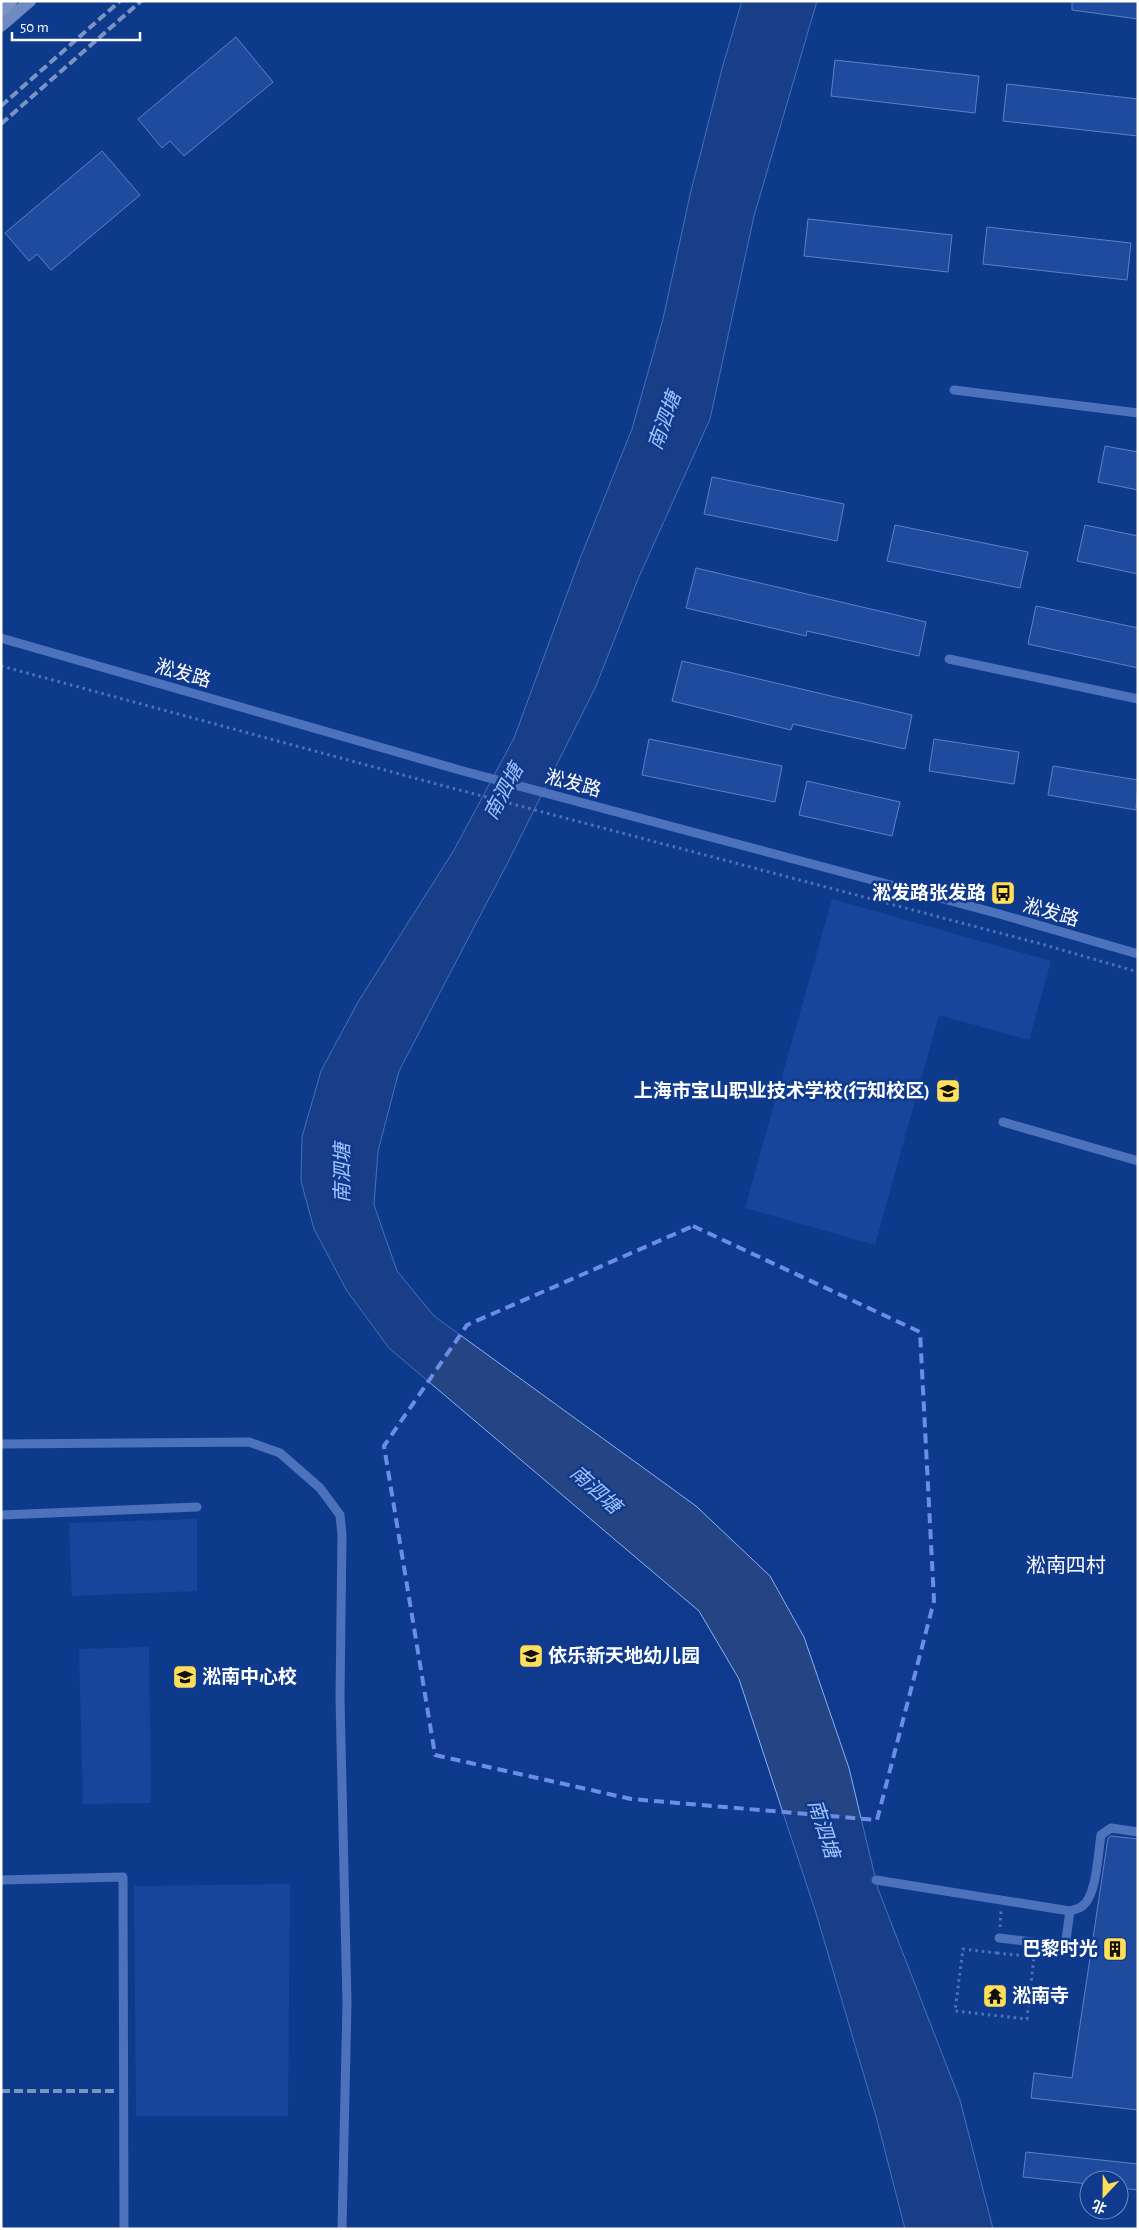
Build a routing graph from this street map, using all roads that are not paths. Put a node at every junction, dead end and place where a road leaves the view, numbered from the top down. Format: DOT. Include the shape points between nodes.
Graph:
graph roads {
  1 [pos="10,1"];
  2 [pos="30,1"];
  3 [pos="1,9"];
  4 [pos="1,26"];
  5 [pos="954,390"];
  6 [pos="1138,413"];
  7 [pos="1,638"];
  8 [pos="949,659"];
  9 [pos="1138,699"];
  10 [pos="1138,954"];
  11 [pos="1004,1122"];
  12 [pos="1138,1161"];
  13 [pos="1,1444"];
  14 [pos="197,1508"];
  15 [pos="1,1515"];
  16 [pos="1138,1832"];
  17 [pos="1,1880"];
  18 [pos="876,1880"];
  19 [pos="1070,1911"];
  20 [pos="998,1938"];
  21 [pos="124,2229"];
  22 [pos="342,2229"];
  1 -- 3 [label="highway"];
  2 -- 4 [label="main road"];
  5 -- 6 [label="street"];
  7 -- 10 [label="street, 淞发路" via="463,771"];
  8 -- 9 [label="street"];
  11 -- 12 [label="street"];
  13 -- 22 [label="street" via="249,1442 280,1453 320,1488 340,1514 340,1708 347,2004"];
  14 -- 15 [label="street"];
  16 -- 19 [label="street" via="1111,1828 1101,1836 1093,1888 1081,1907"];
  17 -- 21 [label="street" via="123,1878"];
  18 -- 19 [label="street"];
  19 -- 20 [label="street" via="1065,1946"];
}
